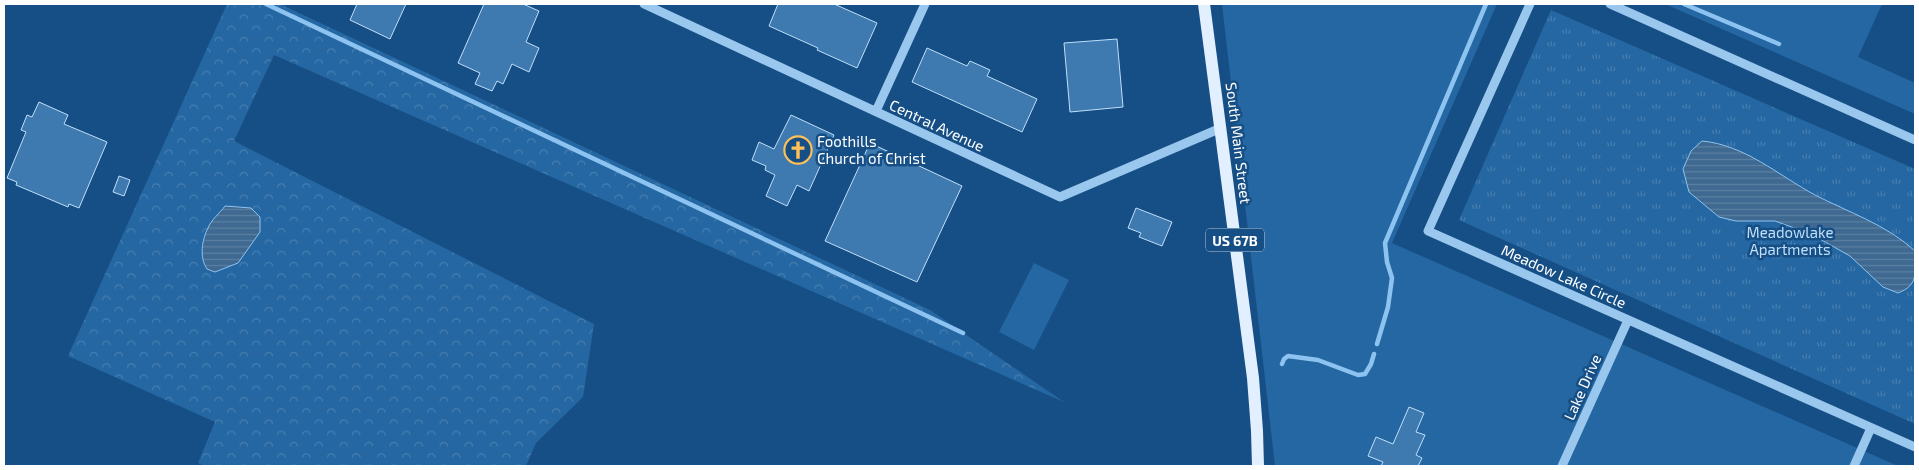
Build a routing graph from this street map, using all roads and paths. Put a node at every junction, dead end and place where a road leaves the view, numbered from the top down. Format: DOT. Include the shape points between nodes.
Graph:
graph roads {
  1 [pos="644,4"];
  2 [pos="925,4"];
  3 [pos="1204,4"];
  4 [pos="1530,4"];
  5 [pos="1610,4"];
  6 [pos="876,111"];
  7 [pos="1221,128"];
  8 [pos="1915,140"];
  9 [pos="1628,320"];
  10 [pos="1871,428"];
  11 [pos="1915,448"];
  12 [pos="1258,466"];
  13 [pos="1562,466"];
  14 [pos="1854,466"];
  1 -- 6 [label="street, Central Avenue"];
  2 -- 6 [label="street"];
  3 -- 7 [label="main road, South Main Street / US 67B"];
  4 -- 9 [label="street, Meadow Lake Circle" via="1428,231"];
  5 -- 8 [label="street"];
  6 -- 7 [label="street, Central Avenue" via="1060,197"];
  7 -- 12 [label="main road, South Main Street / US 67B" via="1253,378"];
  9 -- 10 [label="street, Meadow Lake Circle"];
  9 -- 13 [label="street, Lake Drive"];
  10 -- 11 [label="street, Meadow Lake Circle"];
  10 -- 14 [label="street"];
}
